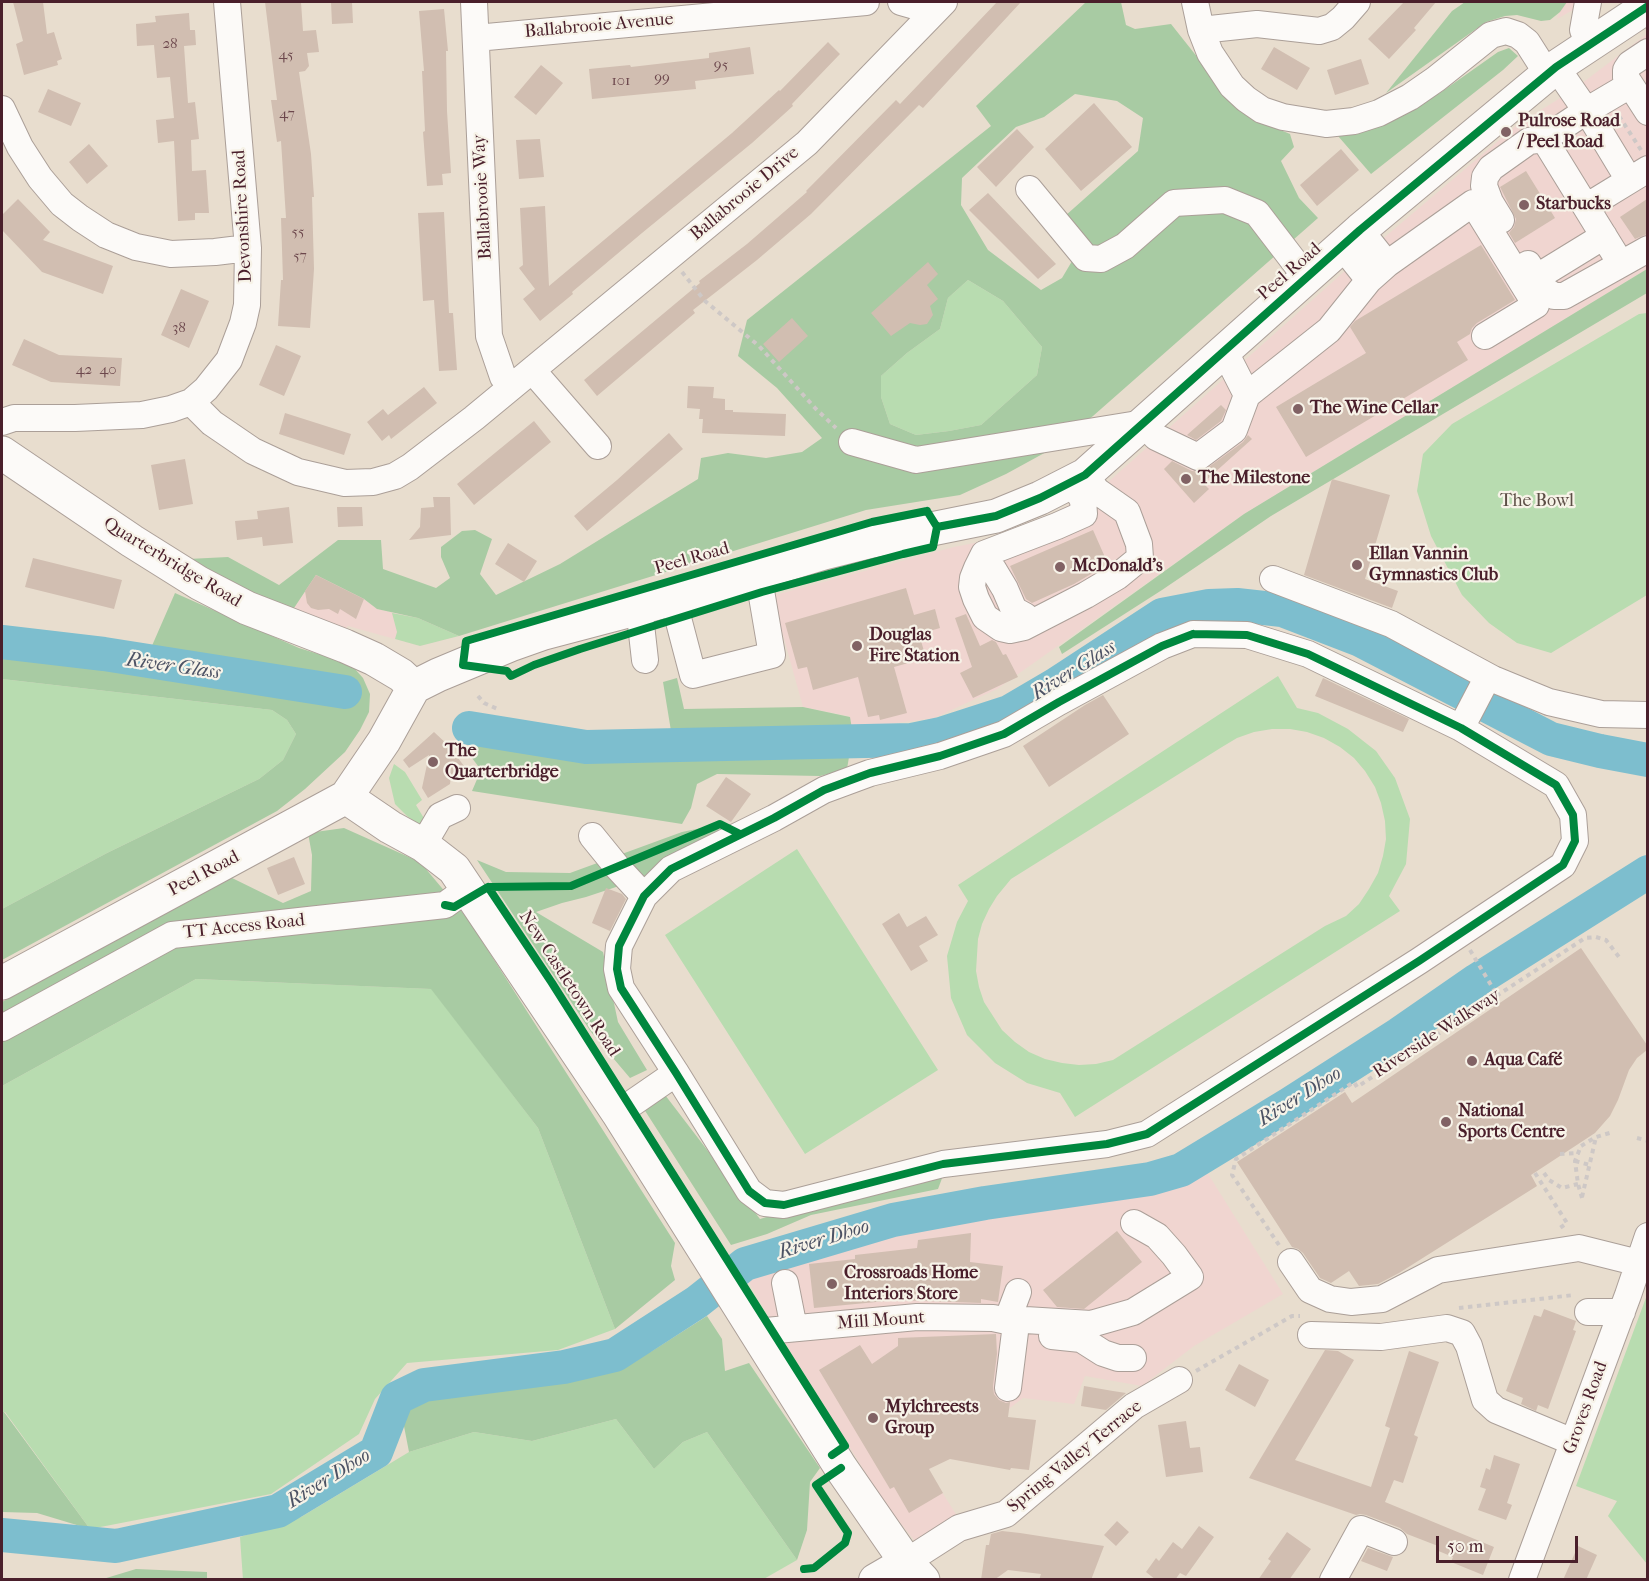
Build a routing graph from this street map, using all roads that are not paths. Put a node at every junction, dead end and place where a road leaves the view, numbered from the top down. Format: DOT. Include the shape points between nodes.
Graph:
graph roads {
  1 [pos="227,2"];
  2 [pos="474,2"];
  3 [pos="866,2"];
  4 [pos="901,2"];
  5 [pos="1195,2"];
  6 [pos="1357,2"];
  7 [pos="1588,2"];
  8 [pos="1647,6"];
  9 [pos="937,8"];
  10 [pos="1201,30"];
  11 [pos="476,38"];
  12 [pos="1590,45"];
  13 [pos="1647,52"];
  14 [pos="1552,71"];
  15 [pos="1628,81"];
  16 [pos="1646,108"];
  17 [pos="2,109"];
  18 [pos="1586,111"];
  19 [pos="1544,139"];
  20 [pos="1640,168"];
  21 [pos="1029,189"];
  22 [pos="1586,207"];
  23 [pos="1604,236"];
  24 [pos="1351,238"];
  25 [pos="248,248"];
  26 [pos="1647,249"];
  27 [pos="1621,264"];
  28 [pos="1547,271"];
  29 [pos="1378,272"];
  30 [pos="1306,277"];
  31 [pos="1485,336"];
  32 [pos="1224,350"];
  33 [pos="532,370"];
  34 [pos="510,387"];
  35 [pos="1247,395"];
  36 [pos="191,402"];
  37 [pos="2,422"];
  38 [pos="1144,423"];
  39 [pos="852,442"];
  40 [pos="598,446"];
  41 [pos="2,453"];
  42 [pos="1078,479"];
  43 [pos="1117,505"];
  44 [pos="1084,514"];
  45 [pos="974,520"];
  46 [pos="989,561"];
  47 [pos="758,573"];
  48 [pos="1118,576"];
  49 [pos="1273,579"];
  50 [pos="673,599"];
  51 [pos="639,607"];
  52 [pos="645,660"];
  53 [pos="1489,682"];
  54 [pos="412,692"];
  55 [pos="1647,715"];
  56 [pos="1462,724"];
  57 [pos="346,797"];
  58 [pos="457,808"];
  59 [pos="592,836"];
  60 [pos="423,845"];
  61 [pos="467,889"];
  62 [pos="644,896"];
  63 [pos="2,983"];
  64 [pos="2,1028"];
  65 [pos="676,1073"];
  66 [pos="618,1113"];
  67 [pos="1134,1223"];
  68 [pos="1647,1236"];
  69 [pos="1291,1263"];
  70 [pos="1639,1263"];
  71 [pos="785,1283"];
  72 [pos="1018,1292"];
  73 [pos="1588,1312"];
  74 [pos="1622,1312"];
  75 [pos="1011,1326"];
  76 [pos="794,1328"];
  77 [pos="755,1332"];
  78 [pos="1311,1335"];
  79 [pos="1133,1358"];
  80 [pos="1179,1380"];
  81 [pos="1008,1388"];
  82 [pos="1574,1442"];
  83 [pos="1394,1542"];
  84 [pos="914,1571"];
  85 [pos="875,1580"];
  86 [pos="1333,1580"];
  87 [pos="1522,1580"];
  1 -- 25 [label="street, Devonshire Road"];
  2 -- 11 [label="street, Ballabrooie Way"];
  3 -- 11 [label="street, Ballabrooie Avenue"];
  4 -- 9 [label="street"];
  5 -- 10 [label="street"];
  6 -- 10 [label="street" via="1344,18 1319,31 1257,24"];
  7 -- 12 [label="street" via="1583,30"];
  8 -- 12 [label="highway, Peel Road"];
  9 -- 33 [label="street, Ballabrooie Drive" via="807,143"];
  10 -- 14 [label="street" via="1221,71 1246,99 1283,117 1326,124 1379,113 1410,97 1491,35 1506,31 1527,42"];
  11 -- 34 [label="street, Ballabrooie Way" via="489,336 502,377"];
  12 -- 14 [label="highway, Peel Road"];
  13 -- 15 [label="street" via="1626,70"];
  14 -- 18 [label="street"];
  14 -- 24 [label="highway, Peel Road"];
  15 -- 16 [label="street"];
  15 -- 18 [label="street"];
  17 -- 25 [label="street" via="40,178 62,204 106,235 136,247 171,254"];
  18 -- 19 [label="street"];
  18 -- 20 [label="street"];
  19 -- 22 [label="street"];
  19 -- 27 [label="street" via="1528,141 1491,168 1484,186 1490,202 1545,290 1554,296 1564,296"];
  20 -- 22 [label="street"];
  21 -- 30 [label="street" via="1086,258 1101,259 1125,246 1174,203 1225,200 1257,213"];
  22 -- 23 [label="street"];
  23 -- 27 [label="street"];
  23 -- 28 [label="street"];
  24 -- 29 [label="street"];
  24 -- 30 [label="highway, Peel Road"];
  25 -- 36 [label="street, Devonshire Road" via="247,305 239,333 229,360"];
  26 -- 27 [label="street"];
  29 -- 31 [label="street" via="1473,203 1536,305"];
  29 -- 35 [label="street" via="1329,330"];
  30 -- 32 [label="highway, Peel Road"];
  32 -- 35 [label="street"];
  32 -- 38 [label="highway, Peel Road"];
  33 -- 34 [label="street, Ballabrooie Drive"];
  33 -- 40 [label="street"];
  34 -- 36 [label="street, Ballabrooie Drive" via="410,467 374,482 345,483 298,472 253,451"];
  35 -- 38 [label="street" via="1234,430 1198,457 1156,436"];
  36 -- 37 [label="street, Devonshire Road" via="142,415 14,418"];
  38 -- 39 [label="street" via="916,460"];
  38 -- 42 [label="highway, Peel Road"];
  41 -- 54 [label="highway, Quarterbridge Road" via="199,583 247,608 374,659 401,675"];
  42 -- 43 [label="street"];
  42 -- 44 [label="street"];
  42 -- 45 [label="highway, Peel Road" via="1009,511"];
  43 -- 44 [label="street" via="1104,505"];
  43 -- 48 [label="street" via="1127,512 1140,558"];
  44 -- 46 [label="street"];
  45 -- 46 [label="street"];
  45 -- 47 [label="highway, Peel Road" via="872,541"];
  46 -- 48 [label="street" via="987,583 992,606 1012,618 1025,616 1097,580"];
  46 -- 48 [label="street" via="972,578 972,587 985,617 1010,630 1024,627"];
  47 -- 50 [label="highway, Peel Road"];
  47 -- 50 [label="street" via="772,655 693,675"];
  49 -- 53 [label="street" via="1391,624"];
  50 -- 51 [label="highway, Peel Road"];
  51 -- 52 [label="street"];
  51 -- 54 [label="highway, Peel Road" via="510,645 438,675"];
  53 -- 55 [label="street" via="1601,714"];
  53 -- 56 [label="street"];
  54 -- 57 [label="highway, Peel Road"];
  56 -- 62 [label="street" via="1308,654 1246,635 1193,634 1162,646 1004,734 825,790 671,869"];
  56 -- 65 [label="street" via="1556,785 1574,815 1575,841 1563,865 1419,962 1147,1134 1107,1144 943,1164 784,1205 765,1203 749,1191"];
  57 -- 60 [label="highway, New Castletown Road"];
  57 -- 63 [label="highway, Peel Road"];
  58 -- 60 [label="street" via="440,816"];
  59 -- 62 [label="street"];
  60 -- 61 [label="highway, New Castletown Road" via="454,869"];
  61 -- 64 [label="street, TT Access Road" via="445,905 172,935"];
  61 -- 66 [label="highway, New Castletown Road"];
  62 -- 65 [label="street" via="619,946 617,969 621,988"];
  65 -- 66 [label="street"];
  66 -- 77 [label="highway, New Castletown Road"];
  67 -- 75 [label="street" via="1157,1236 1190,1277 1133,1312 1091,1324"];
  68 -- 70 [label="street, Groves Road"];
  69 -- 70 [label="street" via="1310,1290 1330,1299 1351,1302 1382,1299 1438,1270 1579,1248"];
  70 -- 74 [label="street, Groves Road"];
  71 -- 76 [label="street"];
  72 -- 75 [label="street"];
  73 -- 74 [label="street"];
  74 -- 82 [label="street, Groves Road"];
  75 -- 76 [label="street, Mill Mount" via="993,1318 917,1317"];
  75 -- 79 [label="street" via="1081,1339 1103,1353"];
  75 -- 81 [label="street"];
  76 -- 77 [label="street, Mill Mount"];
  77 -- 84 [label="highway, New Castletown Road" via="841,1468"];
  78 -- 82 [label="street" via="1381,1337 1447,1328 1462,1333 1485,1400 1497,1410"];
  80 -- 84 [label="street, Spring Valley Terrace" via="1134,1406 1006,1514 959,1528"];
  82 -- 87 [label="street, Groves Road"];
  83 -- 86 [label="street" via="1361,1529"];
  84 -- 85 [label="main road"];
}
